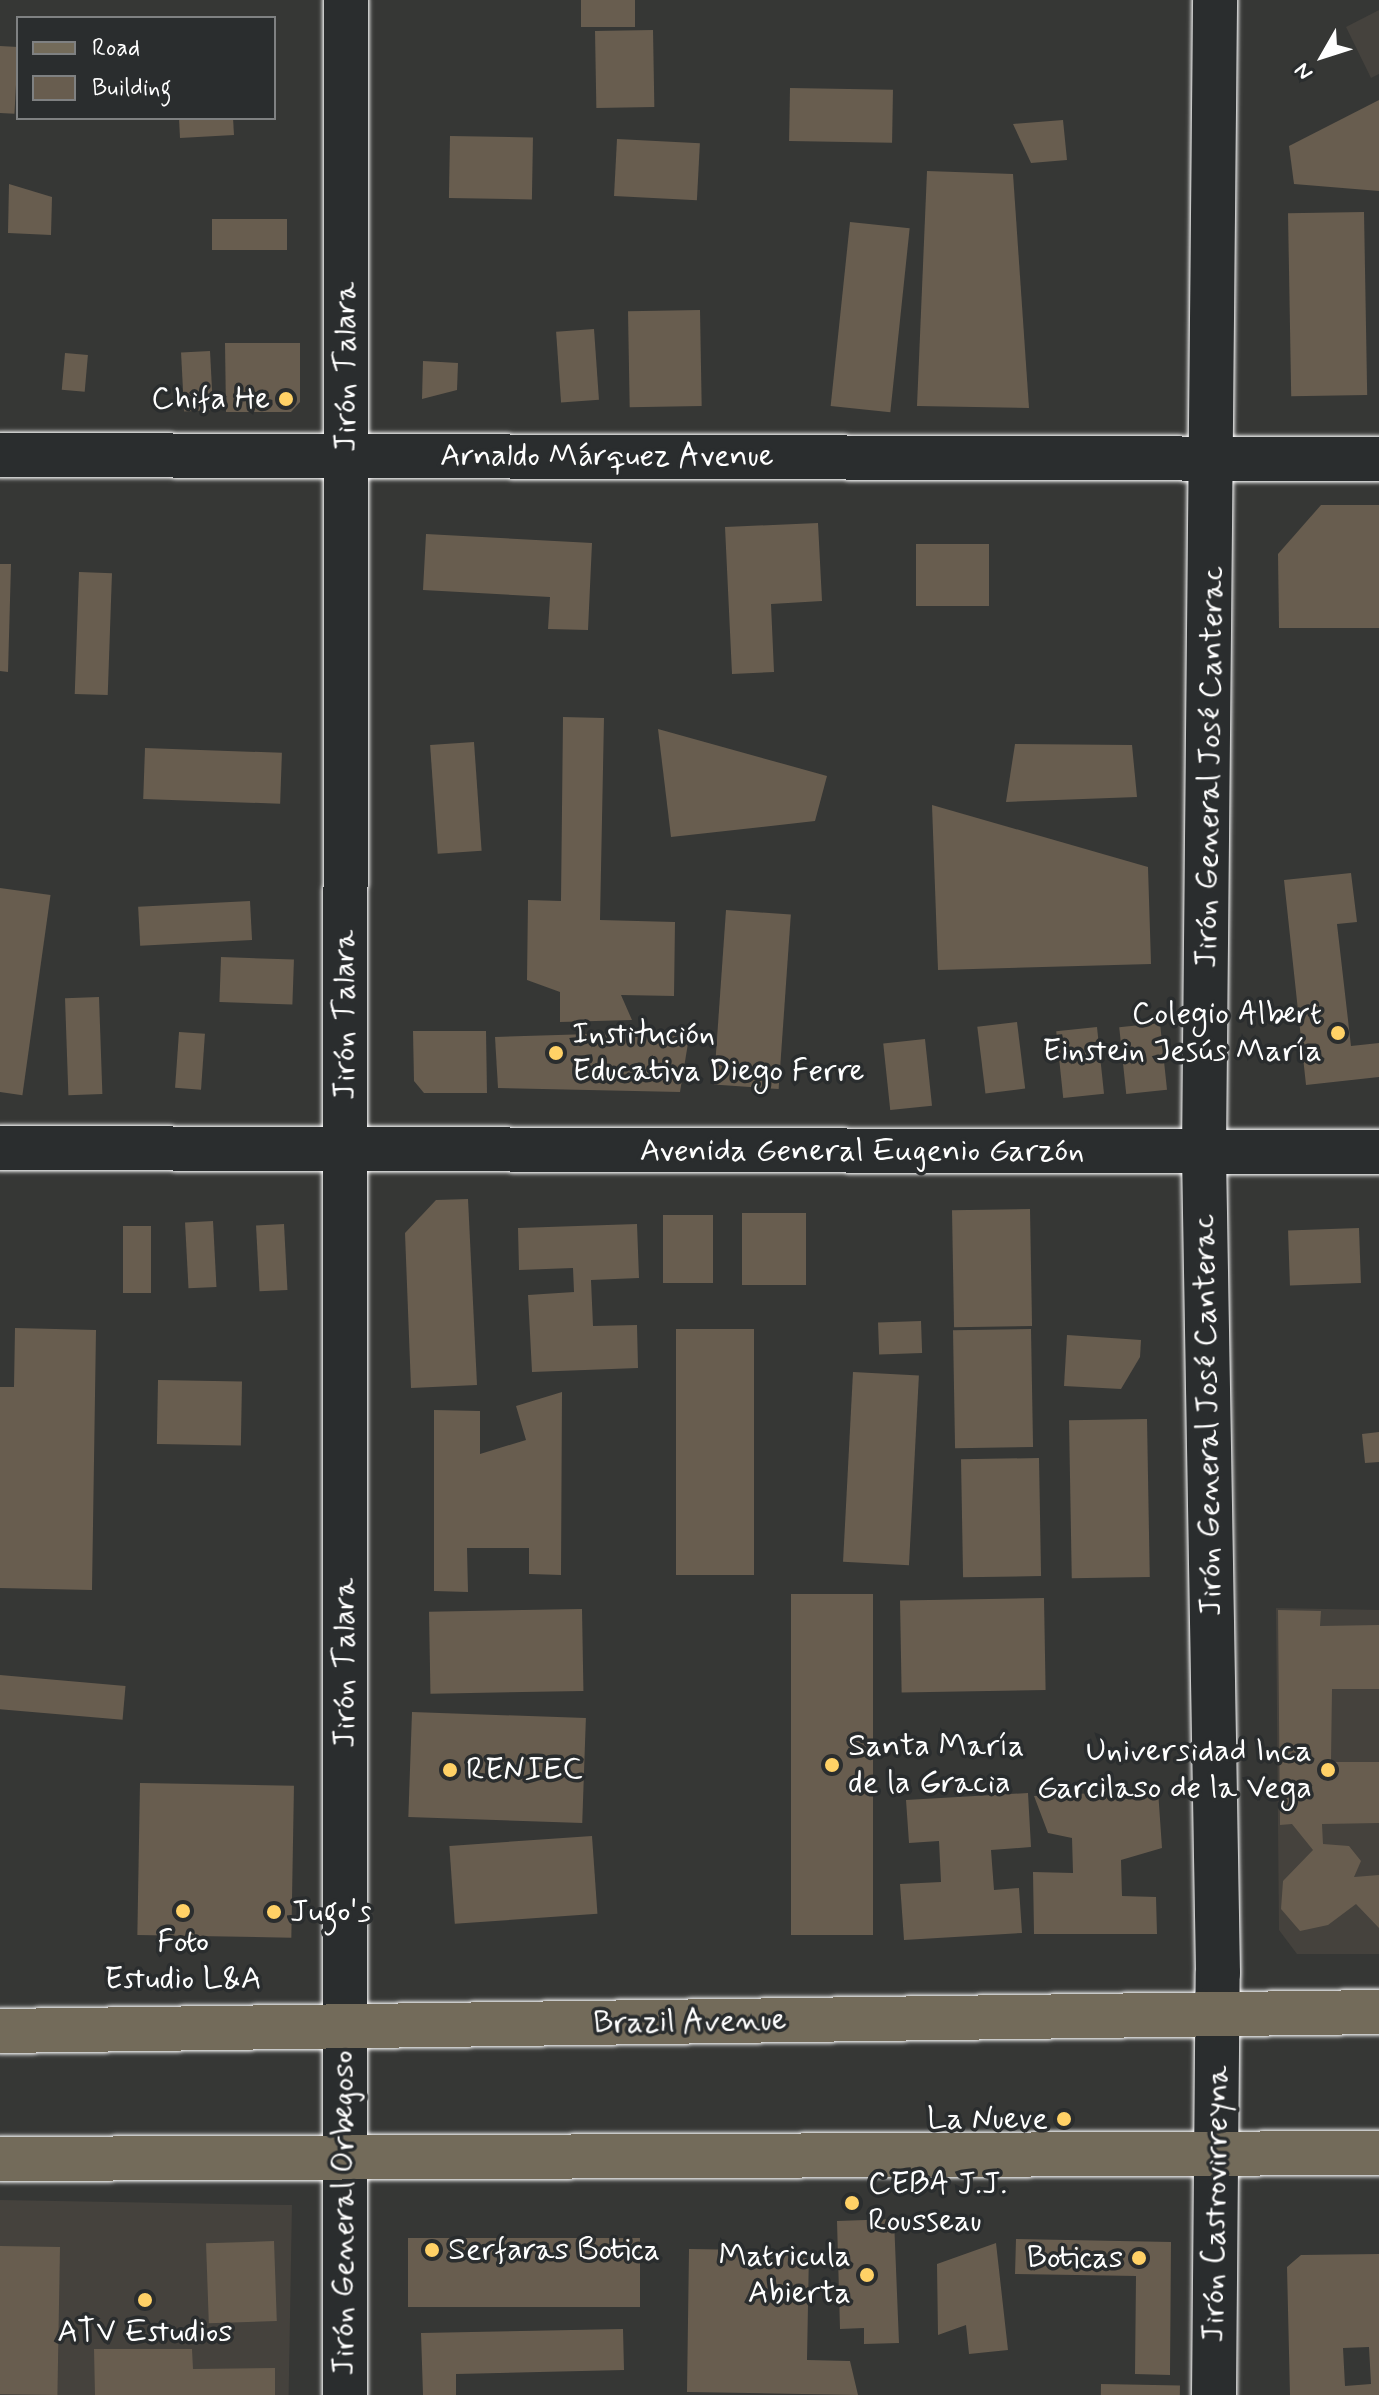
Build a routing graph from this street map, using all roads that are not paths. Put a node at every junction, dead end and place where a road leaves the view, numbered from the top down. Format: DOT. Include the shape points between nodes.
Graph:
graph roads {
  1 [pos="346,0"];
  2 [pos="1215,0"];
  3 [pos="0,455"];
  4 [pos="346,456"];
  5 [pos="1215,457"];
  6 [pos="1379,459"];
  7 [pos="0,1148"];
  8 [pos="345,1149"];
  9 [pos="1204,1152"];
  10 [pos="1379,1152"];
  11 [pos="1379,2012"];
  12 [pos="1217,2013"];
  13 [pos="344,2030"];
  14 [pos="0,2031"];
  15 [pos="1217,2152"];
  16 [pos="1379,2153"];
  17 [pos="0,2159"];
  18 [pos="347,2160"];
  19 [pos="345,2395"];
  20 [pos="1214,2395"];
  1 -- 4 [label="street, Jirón Talara"];
  2 -- 5 [label="street, Jirón General José Canterac"];
  3 -- 4 [label="street, Arnaldo Márquez Avenue"];
  4 -- 5 [label="street, Arnaldo Márquez Avenue"];
  4 -- 8 [label="street, Jirón Talara"];
  5 -- 6 [label="street, Arnaldo Márquez Avenue"];
  5 -- 9 [label="street, Jirón General José Canterac"];
  7 -- 8 [label="street, Avenida General Eugenio Garzón"];
  8 -- 9 [label="street, Avenida General Eugenio Garzón"];
  8 -- 13 [label="street, Jirón Talara"];
  9 -- 10 [label="street, Avenida General Eugenio Garzón"];
  9 -- 12 [label="street, Jirón General José Canterac"];
  11 -- 12 [label="main road, Brazil Avenue"];
  12 -- 13 [label="main road, Brazil Avenue"];
  12 -- 15 [label="street, Jirón Castrovirreyna"];
  13 -- 14 [label="main road, Brazil Avenue"];
  13 -- 18 [label="street, Jirón General Orbegoso"];
  15 -- 16 [label="main road"];
  15 -- 18 [label="main road"];
  15 -- 20 [label="street, Jirón Castrovirreyna"];
  17 -- 18 [label="main road"];
  18 -- 19 [label="street, Jirón General Orbegoso"];
}
